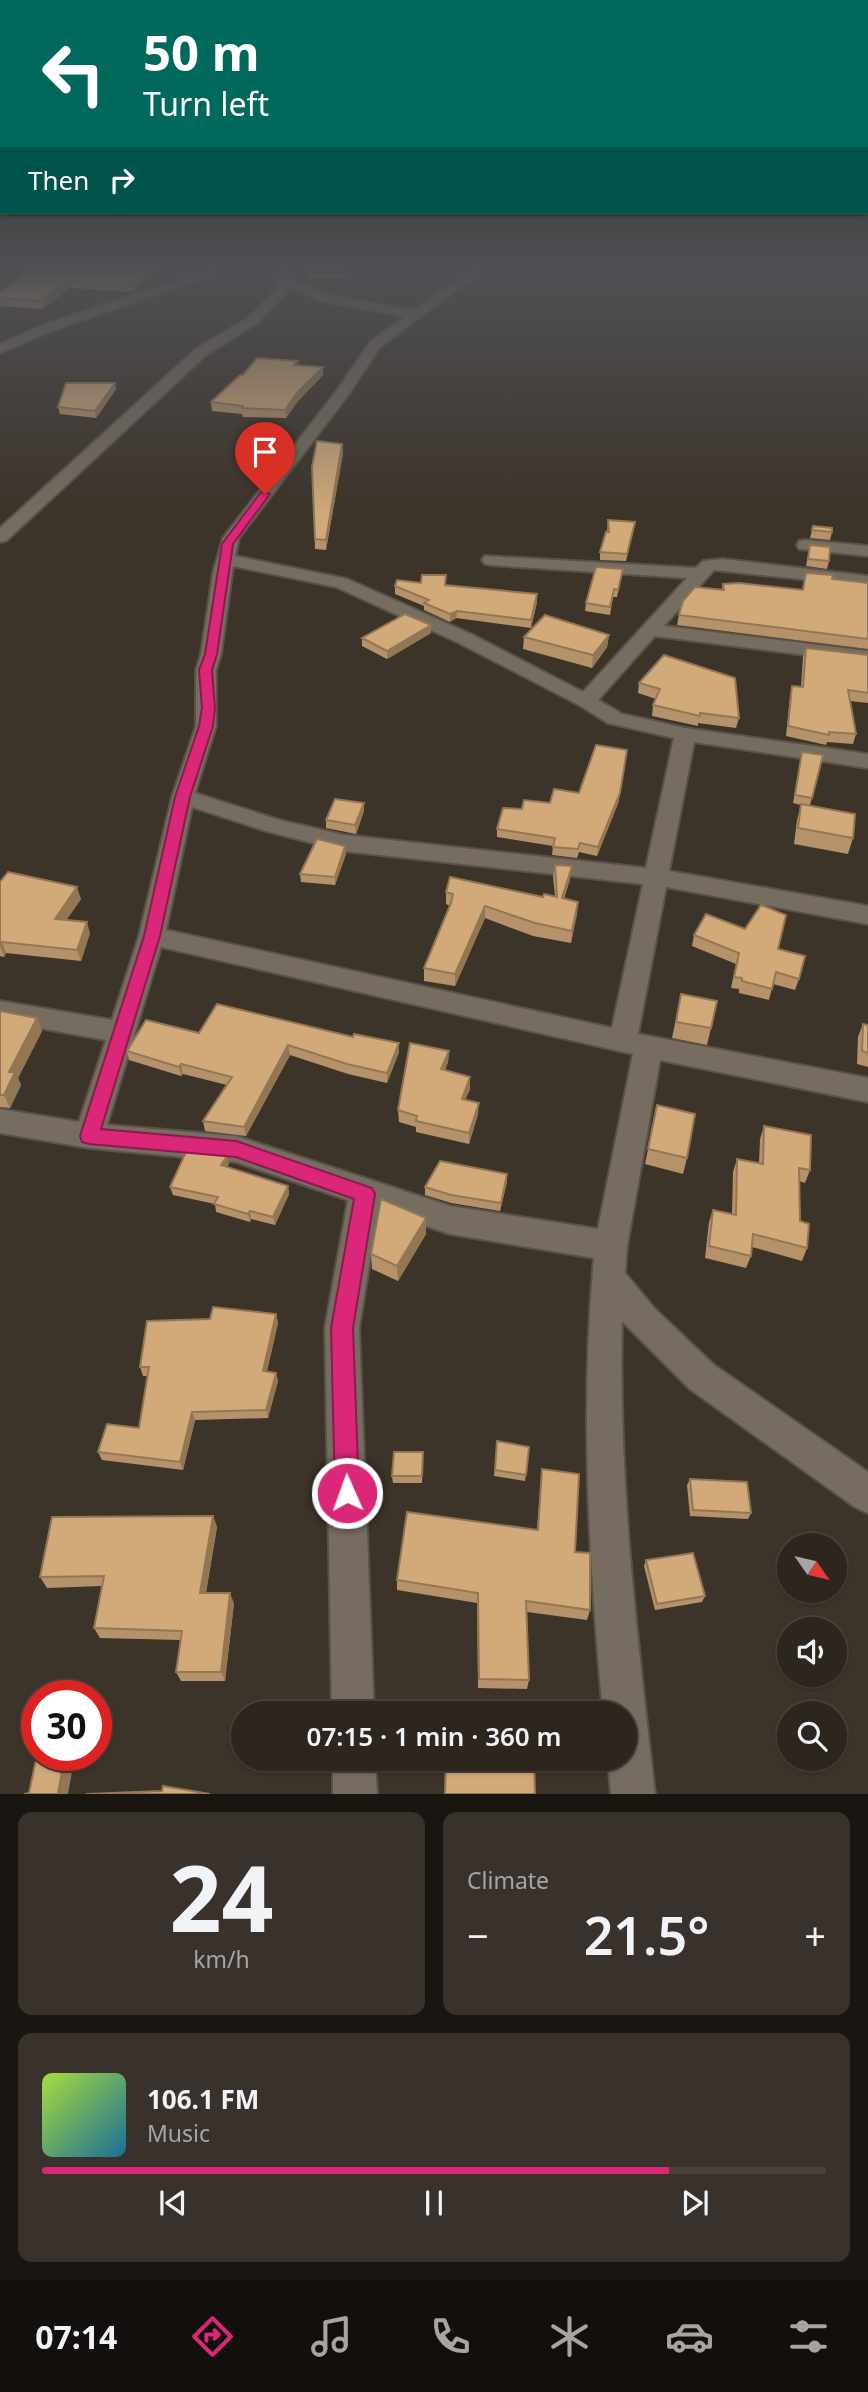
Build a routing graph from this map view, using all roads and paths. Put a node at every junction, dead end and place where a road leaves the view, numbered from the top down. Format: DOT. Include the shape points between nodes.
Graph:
graph roads {
  1 [pos="203,351"];
  2 [pos="370,351"];
  3 [pos="0,537"];
  4 [pos="805,545"];
  5 [pos="868,551"];
  6 [pos="226,559"];
  7 [pos="491,560"];
  8 [pos="700,574"];
  9 [pos="868,581"];
  10 [pos="651,630"];
  11 [pos="868,657"];
  12 [pos="586,701"];
  13 [pos="685,734"];
  14 [pos="868,761"];
  15 [pos="183,797"];
  16 [pos="656,877"];
  17 [pos="868,915"];
  18 [pos="152,936"];
  19 [pos="0,1011"];
  20 [pos="123,1032"];
  21 [pos="635,1044"];
  22 [pos="868,1090"];
  23 [pos="0,1121"];
  24 [pos="89,1136"];
  25 [pos="365,1194"];
  26 [pos="609,1262"];
  27 [pos="868,1494"];
  28 [pos="353,1701"];
  29 [pos="622,1701"];
  30 [pos="354,1771"];
  31 [pos="630,1771"];
  32 [pos="355,1794"];
  33 [pos="633,1794"];
  1 -- 3 [label="street"];
  2 -- 6 [label="street" via="231,538"];
  4 -- 5 [label="street"];
  6 -- 12 [label="street" via="341,583 466,639"];
  6 -- 15 [label="street" via="206,670 206,726"];
  7 -- 8 [label="street"];
  8 -- 9 [label="street" via="709,565 723,564"];
  8 -- 10 [label="street"];
  10 -- 11 [label="street"];
  10 -- 12 [label="street"];
  12 -- 13 [label="street" via="615,719"];
  13 -- 14 [label="street"];
  13 -- 16 [label="street"];
  15 -- 16 [label="street" via="344,843"];
  15 -- 18 [label="street"];
  16 -- 17 [label="street"];
  16 -- 21 [label="street"];
  18 -- 20 [label="street"];
  18 -- 21 [label="street"];
  19 -- 20 [label="street"];
  20 -- 24 [label="street"];
  21 -- 22 [label="street"];
  21 -- 26 [label="street"];
  23 -- 24 [label="street"];
  24 -- 25 [label="street" via="236,1149"];
  25 -- 26 [label="street"];
  25 -- 28 [label="street" via="342,1328"];
  26 -- 27 [label="street" via="643,1320 702,1377"];
  26 -- 29 [label="street" via="605,1385 608,1563"];
  30 -- 32 [label="street"];
  31 -- 33 [label="street"];
}
